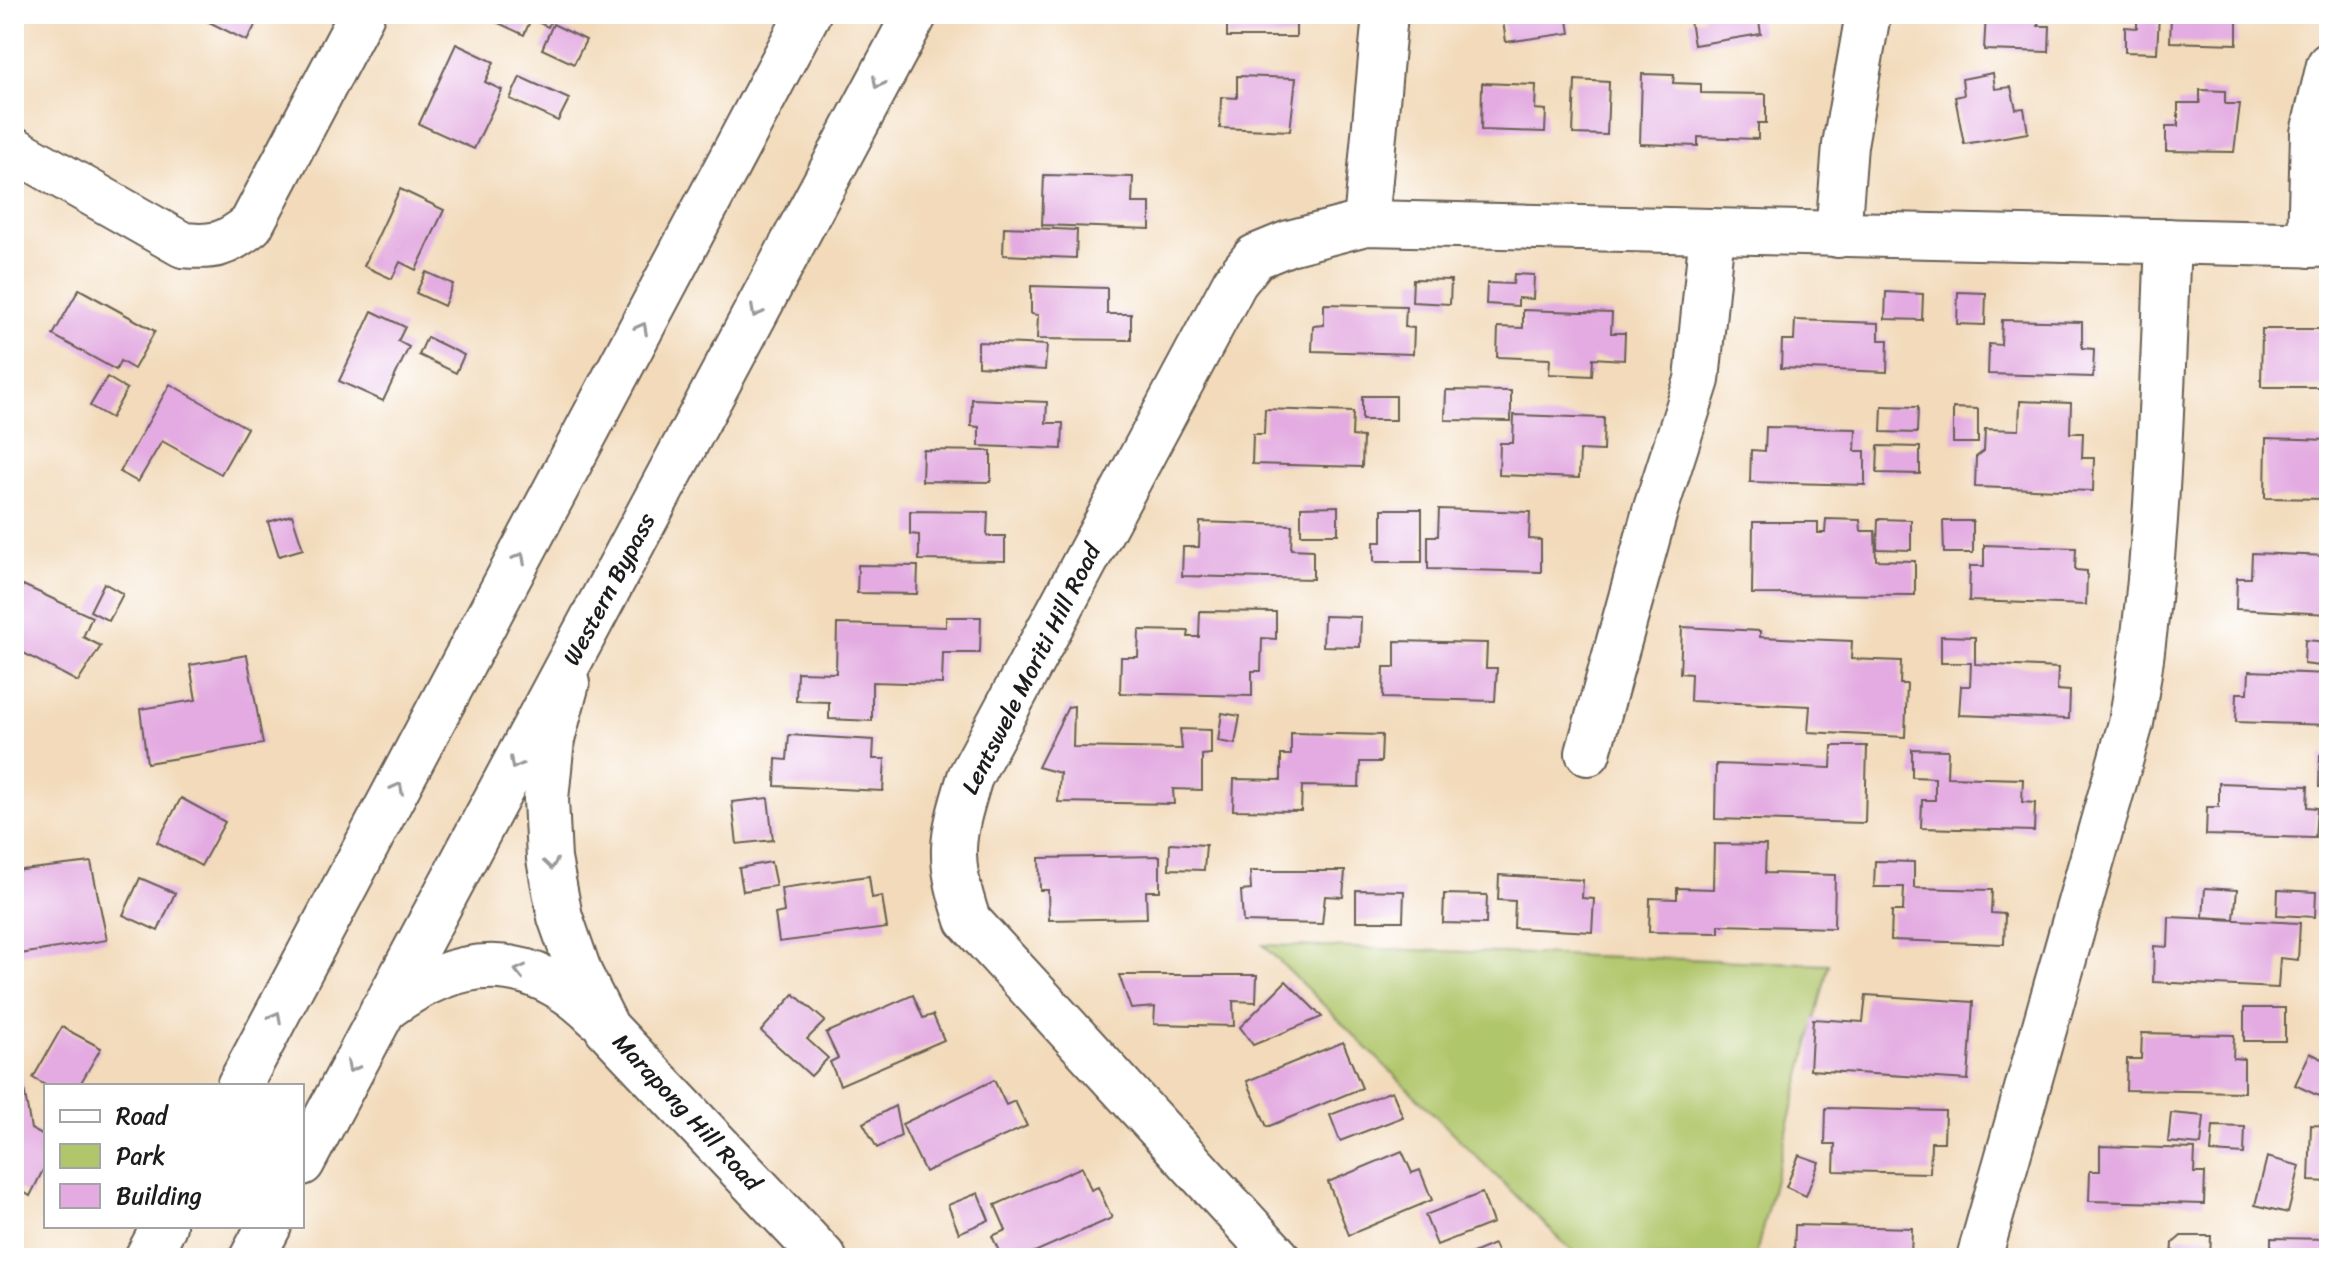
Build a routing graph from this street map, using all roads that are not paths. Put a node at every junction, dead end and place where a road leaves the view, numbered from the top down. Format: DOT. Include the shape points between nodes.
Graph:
graph roads {
  1 [pos="362,14"];
  2 [pos="808,14"];
  3 [pos="915,14"];
  4 [pos="1385,14"];
  5 [pos="1868,14"];
  6 [pos="2329,65"];
  7 [pos="14,149"];
  8 [pos="1366,223"];
  9 [pos="1712,232"];
  10 [pos="1838,235"];
  11 [pos="2168,241"];
  12 [pos="2320,245"];
  13 [pos="590,625"];
  14 [pos="1588,753"];
  15 [pos="382,1011"];
  16 [pos="607,1028"];
  17 [pos="240,1084"];
  18 [pos="304,1159"];
  19 [pos="163,1228"];
  20 [pos="268,1228"];
  21 [pos="147,1258"];
  22 [pos="252,1258"];
  23 [pos="824,1258"];
  24 [pos="1278,1258"];
  25 [pos="1979,1258"];
  1 -- 7 [label="main road" via="251,225 210,248 183,245"];
  17 -- 2 [label="main road, one-way"];
  3 -- 13 [label="main road, Western Bypass, one-way"];
  4 -- 8 [label="main road"];
  5 -- 10 [label="main road" via="1845,145"];
  6 -- 12 [label="main road" via="2313,133"];
  8 -- 9 [label="main road, Lentswele Moriti Hill Road"];
  8 -- 24 [label="main road, Lentswele Moriti Hill Road" via="1255,257 1235,282 970,777 952,835 956,882 968,920"];
  9 -- 10 [label="main road, Lentswele Moriti Hill Road"];
  9 -- 14 [label="main road" via="1697,380"];
  10 -- 11 [label="main road, Lentswele Moriti Hill Road"];
  11 -- 12 [label="main road, Lentswele Moriti Hill Road"];
  11 -- 25 [label="main road" via="2157,504 2146,638 2131,723"];
  13 -- 15 [label="main road, Western Bypass, one-way"];
  13 -- 16 [label="main road, Marapong Hill Road, one-way" via="567,681 546,799 549,859 560,917"];
  16 -- 15 [label="main road, one-way" via="577,997 540,976 498,966 456,970 415,985"];
  15 -- 18 [label="main road, Western Bypass, one-way"];
  16 -- 23 [label="main road, Marapong Hill Road"];
  19 -- 21 [label="main road"];
  20 -- 22 [label="main road"];
}
